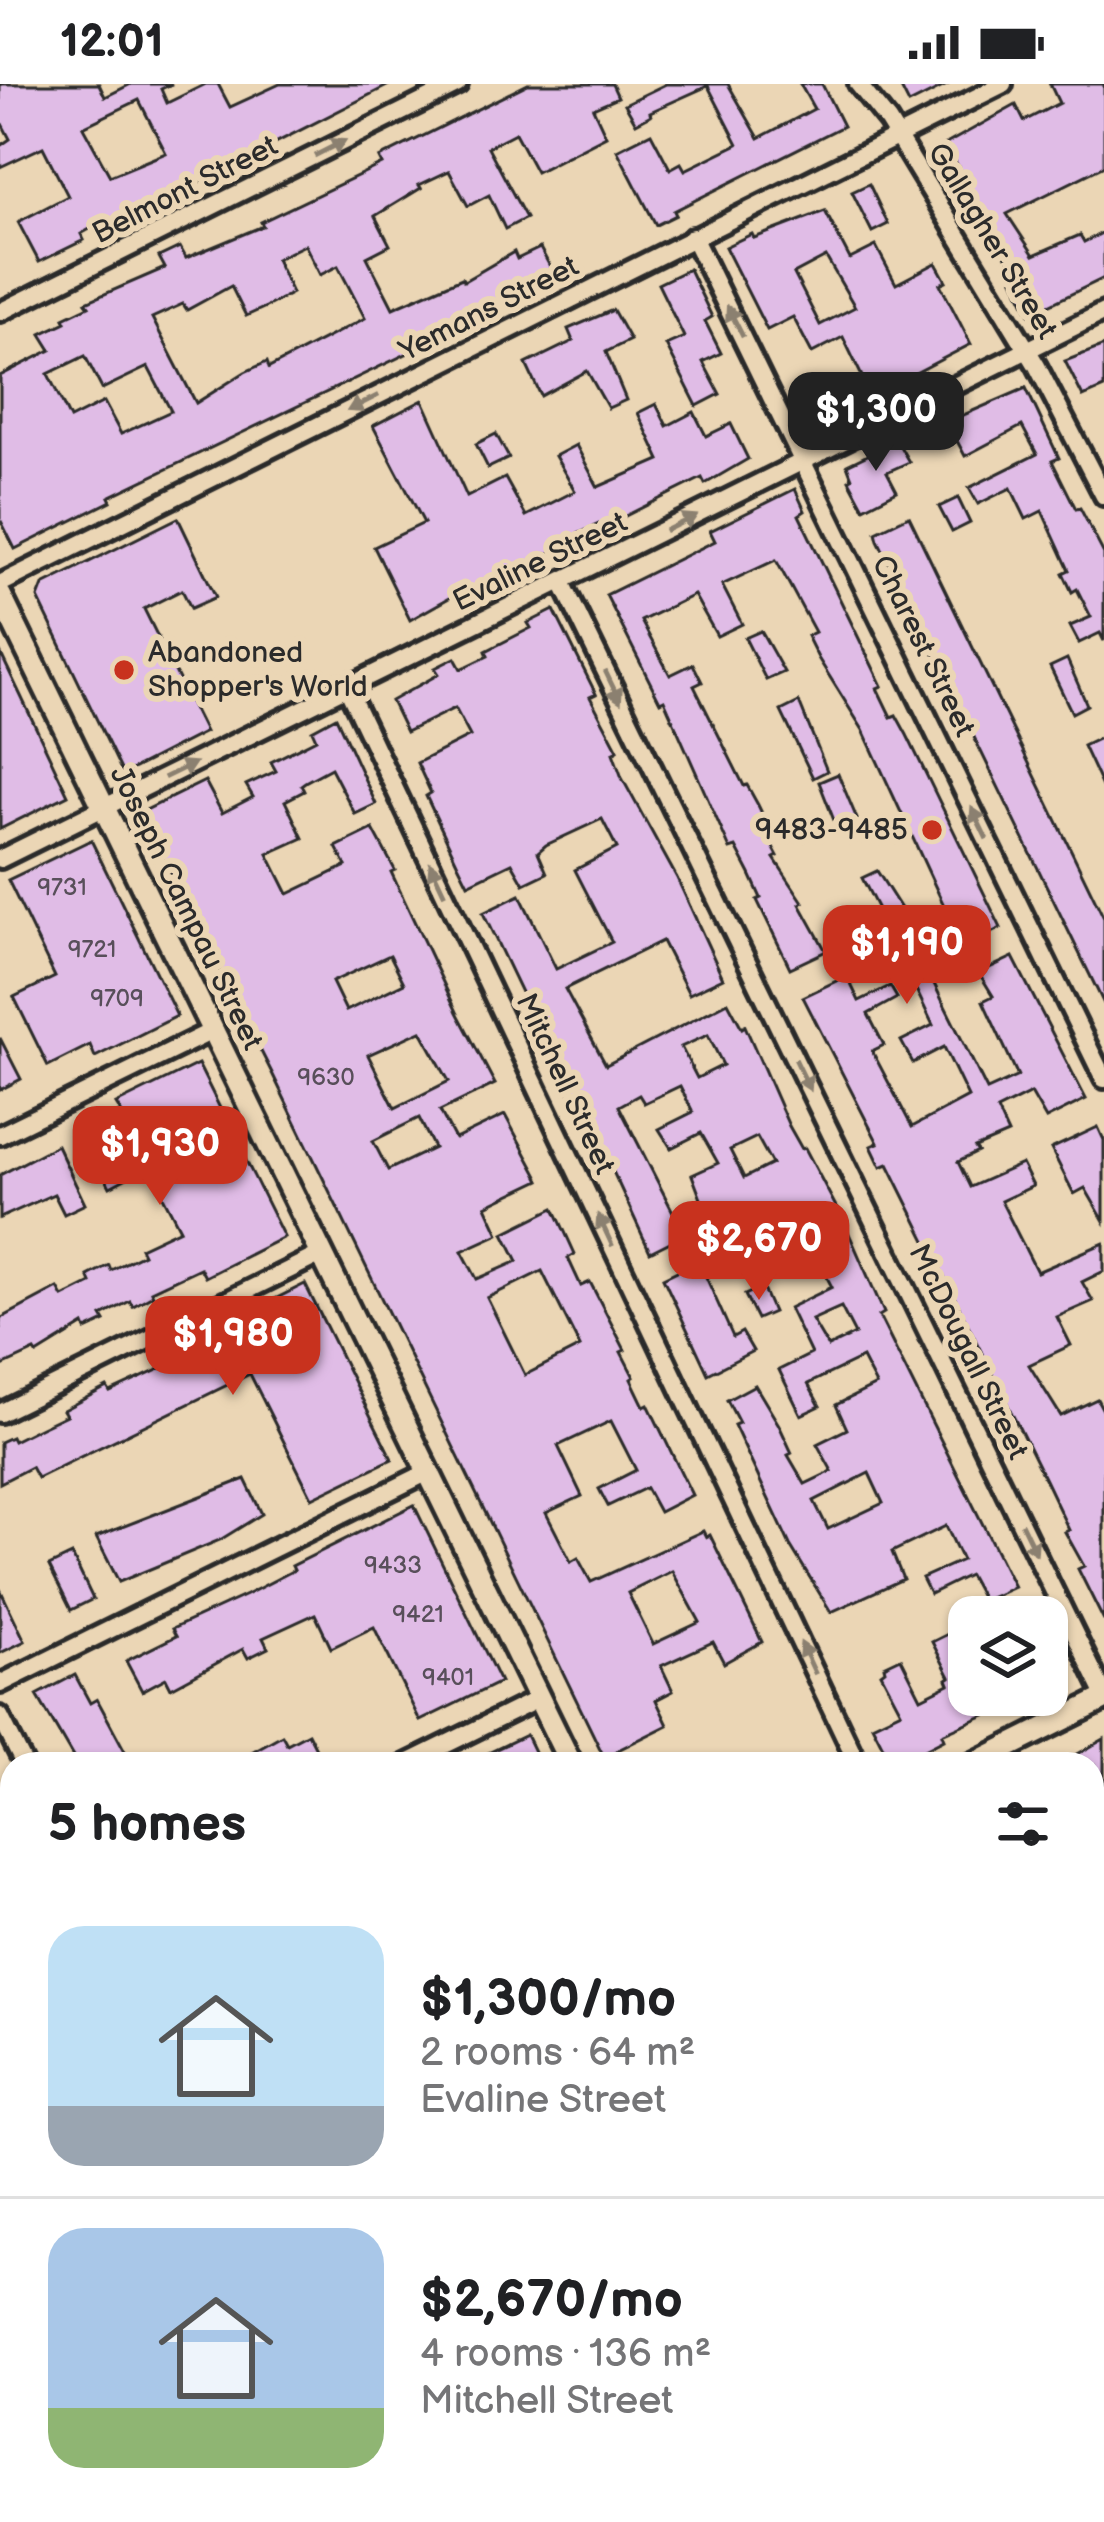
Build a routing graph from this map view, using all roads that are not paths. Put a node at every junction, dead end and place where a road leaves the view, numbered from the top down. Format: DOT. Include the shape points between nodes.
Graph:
graph roads {
  1 [pos="458,84"];
  2 [pos="858,84"];
  3 [pos="1004,84"];
  4 [pos="897,136"];
  5 [pos="693,238"];
  6 [pos="0,312"];
  7 [pos="1104,312"];
  8 [pos="1026,351"];
  9 [pos="803,461"];
  10 [pos="1104,496"];
  11 [pos="562,582"];
  12 [pos="0,584"];
  13 [pos="0,596"];
  14 [pos="347,688"];
  15 [pos="104,808"];
  16 [pos="0,859"];
  17 [pos="212,1031"];
  18 [pos="1104,1079"];
  19 [pos="0,1136"];
  20 [pos="321,1254"];
  21 [pos="0,1413"];
  22 [pos="428,1472"];
  23 [pos="0,1684"];
  24 [pos="1104,1696"];
  25 [pos="538,1699"];
  26 [pos="0,1716"];
  27 [pos="18,1752"];
  28 [pos="430,1752"];
  29 [pos="566,1752"];
  30 [pos="853,1752"];
  31 [pos="997,1752"];
  6 -- 1 [label="street, Belmont Street, one-way"];
  2 -- 4 [label="street, Gallagher Street"];
  3 -- 4 [label="street, Yemans Street"];
  4 -- 5 [label="street, Yemans Street"];
  4 -- 8 [label="street, Gallagher Street"];
  9 -- 5 [label="street, Charest Street, one-way"];
  5 -- 12 [label="street, Yemans Street, one-way"];
  7 -- 8 [label="street, Evaline Street"];
  8 -- 9 [label="street, Evaline Street"];
  8 -- 10 [label="street, Gallagher Street"];
  11 -- 9 [label="street, Evaline Street, one-way"];
  18 -- 9 [label="street, Charest Street, one-way"];
  11 -- 14 [label="street, Evaline Street"];
  11 -- 24 [label="street, McDougall Street, one-way"];
  13 -- 15 [label="street, Joseph Campau Street"];
  15 -- 14 [label="street, Evaline Street, one-way"];
  30 -- 14 [label="street, Mitchell Street, one-way"];
  15 -- 16 [label="street, Evaline Street"];
  15 -- 17 [label="street, Joseph Campau Street"];
  17 -- 19 [label="street"];
  17 -- 20 [label="street, Joseph Campau Street"];
  20 -- 21 [label="street"];
  20 -- 22 [label="street, Joseph Campau Street"];
  22 -- 23 [label="street"];
  22 -- 25 [label="street, Joseph Campau Street"];
  24 -- 31 [label="street"];
  25 -- 28 [label="street"];
  25 -- 29 [label="street, Joseph Campau Street"];
  26 -- 27 [label="street"];
}
